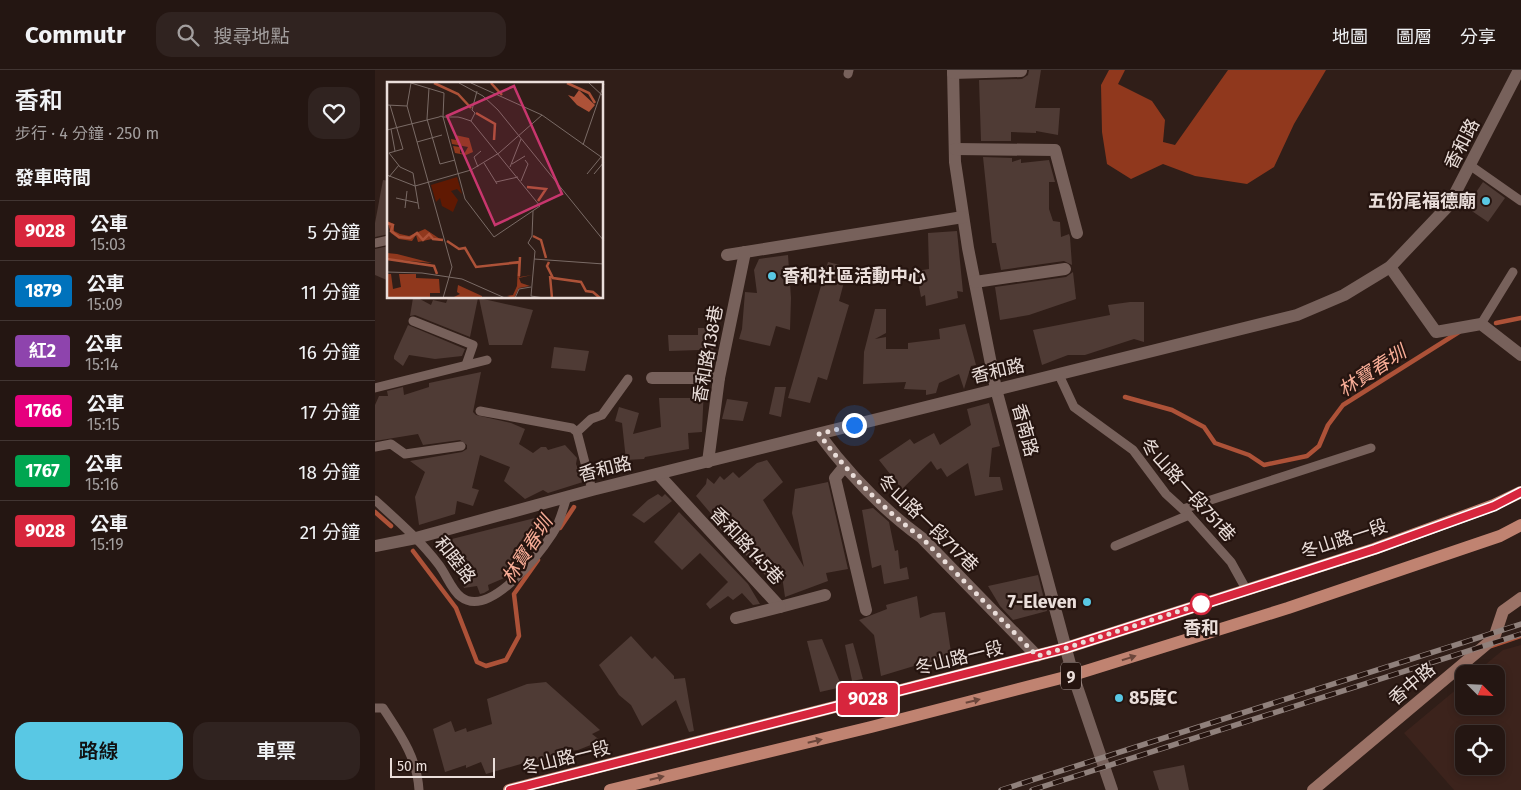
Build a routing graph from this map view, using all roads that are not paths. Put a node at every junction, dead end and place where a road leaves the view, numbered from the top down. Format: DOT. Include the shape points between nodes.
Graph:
graph roads {
  1 [pos="1519,70"];
  2 [pos="1021,71"];
  3 [pos="953,72"];
  4 [pos="955,149"];
  5 [pos="1471,166"];
  6 [pos="1521,201"];
  7 [pos="963,217"];
  8 [pos="1077,233"];
  9 [pos="745,252"];
  10 [pos="727,255"];
  11 [pos="1389,267"];
  12 [pos="1065,269"];
  13 [pos="1513,272"];
  14 [pos="975,282"];
  15 [pos="413,321"];
  16 [pos="1481,324"];
  17 [pos="1521,355"];
  18 [pos="487,360"];
  19 [pos="467,365"];
  20 [pos="1059,376"];
  21 [pos="652,378"];
  22 [pos="719,378"];
  23 [pos="628,379"];
  24 [pos="375,388"];
  25 [pos="996,389"];
  26 [pos="480,411"];
  27 [pos="577,432"];
  28 [pos="819,434"];
  29 [pos="461,446"];
  30 [pos="375,447"];
  31 [pos="1371,448"];
  32 [pos="708,462"];
  33 [pos="844,467"];
  34 [pos="658,474"];
  35 [pos="592,490"];
  36 [pos="1521,492"];
  37 [pos="567,497"];
  38 [pos="375,500"];
  39 [pos="1186,512"];
  40 [pos="1521,525"];
  41 [pos="414,538"];
  42 [pos="375,546"];
  43 [pos="1115,546"];
  44 [pos="1246,590"];
  45 [pos="825,595"];
  46 [pos="1521,598"];
  47 [pos="780,607"];
  48 [pos="866,610"];
  49 [pos="736,618"];
  50 [pos="1066,648"];
  51 [pos="1037,656"];
  52 [pos="1073,675"];
  53 [pos="375,708"];
  54 [pos="419,790"];
  55 [pos="509,790"];
  56 [pos="610,790"];
  57 [pos="1112,790"];
  58 [pos="1313,790"];
  1 -- 5 [label="street, 香和路"];
  2 -- 3 [label="street"];
  3 -- 4 [label="street, 香南路"];
  4 -- 7 [label="street, 香南路"];
  4 -- 8 [label="street" via="1055,150"];
  5 -- 6 [label="lane"];
  5 -- 11 [label="street, 香和路" via="1449,205"];
  7 -- 9 [label="street"];
  7 -- 14 [label="street, 香南路"];
  9 -- 10 [label="street"];
  9 -- 22 [label="street, 香和路138巷"];
  11 -- 16 [label="street" via="1436,332"];
  11 -- 20 [label="street, 香和路" via="1344,296 1297,315"];
  12 -- 14 [label="street"];
  13 -- 16 [label="lane"];
  14 -- 25 [label="street, 香南路"];
  15 -- 19 [label="lane" via="473,345"];
  16 -- 17 [label="street"];
  18 -- 19 [label="lane"];
  19 -- 24 [label="lane"];
  20 -- 25 [label="street, 香和路"];
  20 -- 39 [label="lane, 冬山路一段751巷" via="1074,407 1133,450 1166,494"];
  21 -- 22 [label="street"];
  22 -- 32 [label="street, 香和路138巷"];
  23 -- 27 [label="lane" via="602,415 591,419"];
  25 -- 28 [label="street, 香和路"];
  25 -- 50 [label="street, 香南路"];
  26 -- 27 [label="lane" via="572,428"];
  27 -- 35 [label="lane"];
  28 -- 32 [label="street, 香和路"];
  28 -- 33 [label="street, 冬山路一段717巷"];
  29 -- 30 [label="lane" via="405,454 391,444"];
  31 -- 39 [label="lane"];
  32 -- 34 [label="street, 香和路"];
  33 -- 48 [label="street" via="835,478"];
  33 -- 51 [label="street, 冬山路一段717巷" via="904,525 922,538"];
  34 -- 35 [label="street, 香和路"];
  34 -- 47 [label="street, 香和路145巷"];
  35 -- 37 [label="street, 香和路"];
  36 -- 44 [label="main road, 冬山路一段 / 9" via="1494,506 1375,549"];
  37 -- 41 [label="street, 香和路"];
  37 -- 41 [label="lane, 和睦路" via="555,531 520,576 489,598 473,601 460,597 439,565"];
  38 -- 41 [label="lane"];
  39 -- 43 [label="lane"];
  39 -- 44 [label="lane, 冬山路一段751巷" via="1231,562"];
  52 -- 40 [label="main road, 9, one-way" via="1288,608 1500,536"];
  41 -- 42 [label="street, 香和路"];
  44 -- 50 [label="main road, 冬山路一段 / 9"];
  45 -- 47 [label="street, 香和路145巷"];
  46 -- 58 [label="street, 香中路" via="1503,611 1494,638"];
  47 -- 49 [label="street"];
  50 -- 51 [label="main road, 冬山路一段 / 9"];
  50 -- 52 [label="street, 香南路"];
  51 -- 55 [label="main road, 冬山路一段 / 9"];
  56 -- 52 [label="main road, 9, one-way"];
  52 -- 57 [label="street, 香南路"];
  53 -- 54 [label="lane" via="383,708 408,745"];
}
